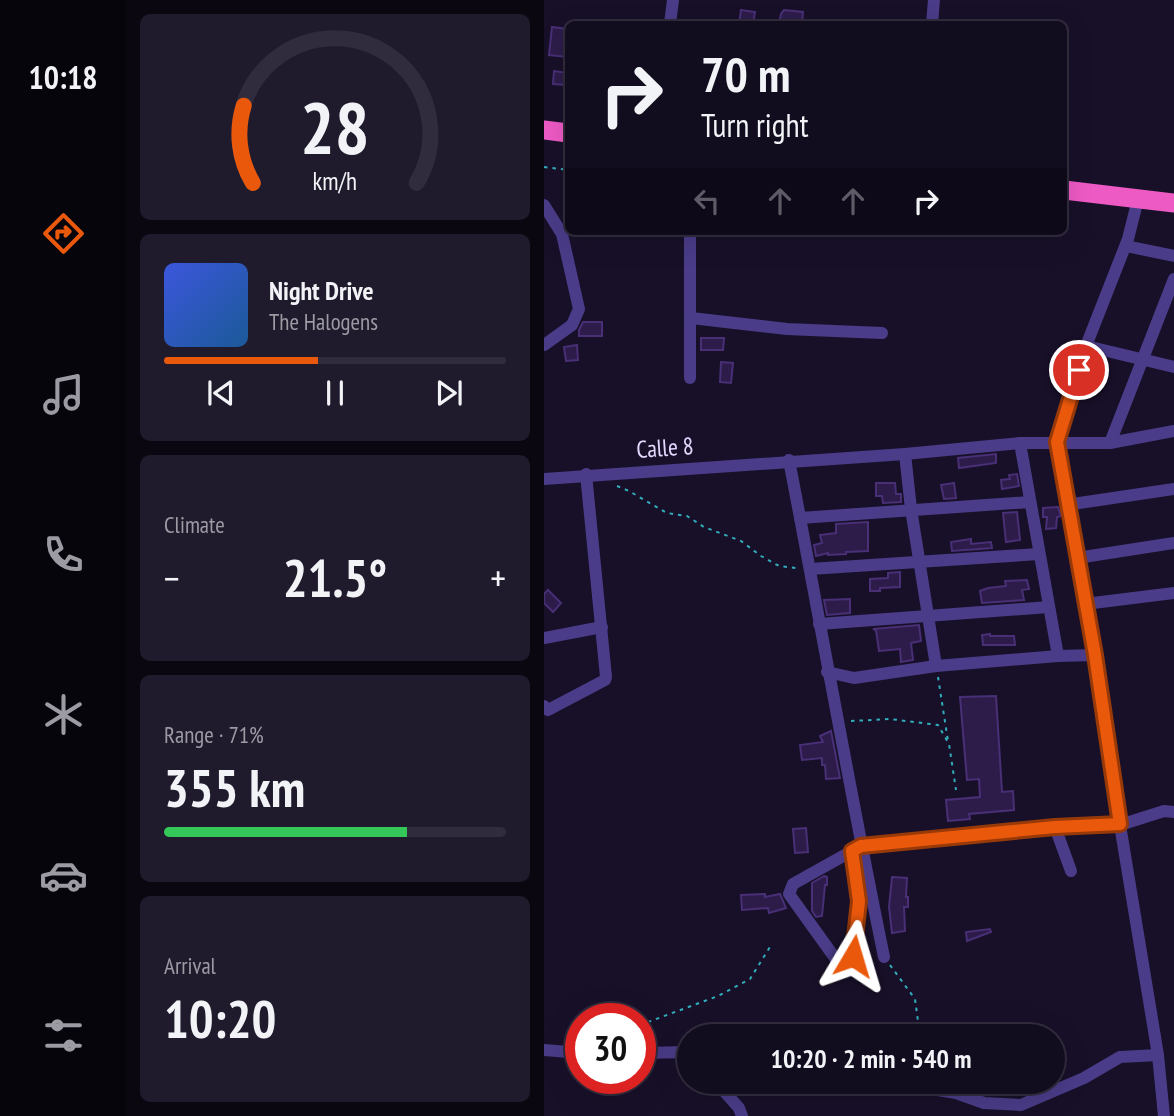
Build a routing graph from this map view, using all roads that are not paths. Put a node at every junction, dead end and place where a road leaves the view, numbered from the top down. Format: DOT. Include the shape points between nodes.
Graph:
graph roads {
  1 [pos="673,0"];
  2 [pos="934,0"];
  3 [pos="670,21"];
  4 [pos="931,21"];
  5 [pos="544,130"];
  6 [pos="565,133"];
  7 [pos="1067,190"];
  8 [pos="1138,199"];
  9 [pos="1174,203"];
  10 [pos="544,205"];
  11 [pos="690,235"];
  12 [pos="1127,243"];
  13 [pos="1174,256"];
  14 [pos="1174,279"];
  15 [pos="691,318"];
  16 [pos="882,333"];
  17 [pos="544,345"];
  18 [pos="1086,346"];
  19 [pos="1143,359"];
  20 [pos="1174,367"];
  21 [pos="690,378"];
  22 [pos="1173,429"];
  23 [pos="1057,442"];
  24 [pos="1020,443"];
  25 [pos="1110,443"];
  26 [pos="905,454"];
  27 [pos="789,460"];
  28 [pos="585,474"];
  29 [pos="544,479"];
  30 [pos="1174,489"];
  31 [pos="1030,502"];
  32 [pos="1066,505"];
  33 [pos="911,509"];
  34 [pos="800,518"];
  35 [pos="1174,544"];
  36 [pos="1039,554"];
  37 [pos="1077,558"];
  38 [pos="918,560"];
  39 [pos="810,569"];
  40 [pos="1174,593"];
  41 [pos="1085,604"];
  42 [pos="1049,607"];
  43 [pos="928,615"];
  44 [pos="819,624"];
  45 [pos="602,627"];
  46 [pos="544,638"];
  47 [pos="1095,655"];
  48 [pos="1058,656"];
  49 [pos="936,666"];
  50 [pos="827,672"];
  51 [pos="544,706"];
  52 [pos="1174,812"];
  53 [pos="1120,824"];
  54 [pos="1055,827"];
  55 [pos="857,848"];
  56 [pos="1071,871"];
  57 [pos="884,957"];
  58 [pos="544,1050"];
  59 [pos="565,1052"];
  60 [pos="677,1052"];
  61 [pos="656,1053"];
  62 [pos="1158,1055"];
  63 [pos="727,1094"];
  64 [pos="958,1094"];
  65 [pos="987,1110"];
  66 [pos="742,1116"];
  67 [pos="1164,1116"];
  1 -- 3 [label="street"];
  2 -- 4 [label="street"];
  5 -- 6 [label="highway"];
  7 -- 8 [label="highway"];
  8 -- 9 [label="highway"];
  8 -- 12 [label="street"];
  10 -- 17 [label="street" via="562,234 579,309 572,325"];
  11 -- 15 [label="street"];
  12 -- 13 [label="street"];
  12 -- 18 [label="street"];
  14 -- 19 [label="street"];
  15 -- 16 [label="street"];
  15 -- 21 [label="street"];
  18 -- 19 [label="street"];
  18 -- 23 [label="street"];
  19 -- 20 [label="street"];
  19 -- 25 [label="street"];
  22 -- 25 [label="street, Calle 8"];
  23 -- 24 [label="street, Calle 8"];
  23 -- 25 [label="street, Calle 8"];
  23 -- 32 [label="street"];
  24 -- 26 [label="street, Calle 8"];
  24 -- 31 [label="street"];
  26 -- 27 [label="street, Calle 8"];
  26 -- 33 [label="street"];
  27 -- 28 [label="street, Calle 8"];
  27 -- 34 [label="street"];
  28 -- 29 [label="street, Calle 8"];
  28 -- 45 [label="street"];
  30 -- 32 [label="street"];
  31 -- 33 [label="street"];
  31 -- 36 [label="street"];
  32 -- 37 [label="street"];
  33 -- 34 [label="street"];
  33 -- 38 [label="street"];
  34 -- 39 [label="street"];
  35 -- 37 [label="street"];
  36 -- 38 [label="street"];
  36 -- 42 [label="street"];
  37 -- 41 [label="street"];
  38 -- 39 [label="street"];
  38 -- 43 [label="street"];
  39 -- 44 [label="street"];
  40 -- 41 [label="street"];
  41 -- 47 [label="street"];
  42 -- 43 [label="street"];
  42 -- 48 [label="street"];
  43 -- 44 [label="street"];
  43 -- 49 [label="street"];
  44 -- 50 [label="street"];
  45 -- 46 [label="street"];
  45 -- 51 [label="street" via="605,680 548,710"];
  47 -- 48 [label="street"];
  47 -- 53 [label="street"];
  48 -- 49 [label="street"];
  49 -- 50 [label="street" via="854,678"];
  50 -- 55 [label="street" via="840,724"];
  52 -- 53 [label="street" via="1164,810"];
  53 -- 54 [label="street"];
  53 -- 62 [label="street"];
  54 -- 55 [label="street"];
  54 -- 56 [label="street"];
  55 -- 55 [label="street" via="788,891 839,960 853,956 859,901"];
  55 -- 57 [label="street"];
  58 -- 59 [label="street"];
  60 -- 61 [label="street"];
  62 -- 65 [label="street" via="1120,1056 1084,1078 1021,1105"];
  62 -- 67 [label="street"];
  63 -- 66 [label="street"];
  64 -- 65 [label="street"];
}
